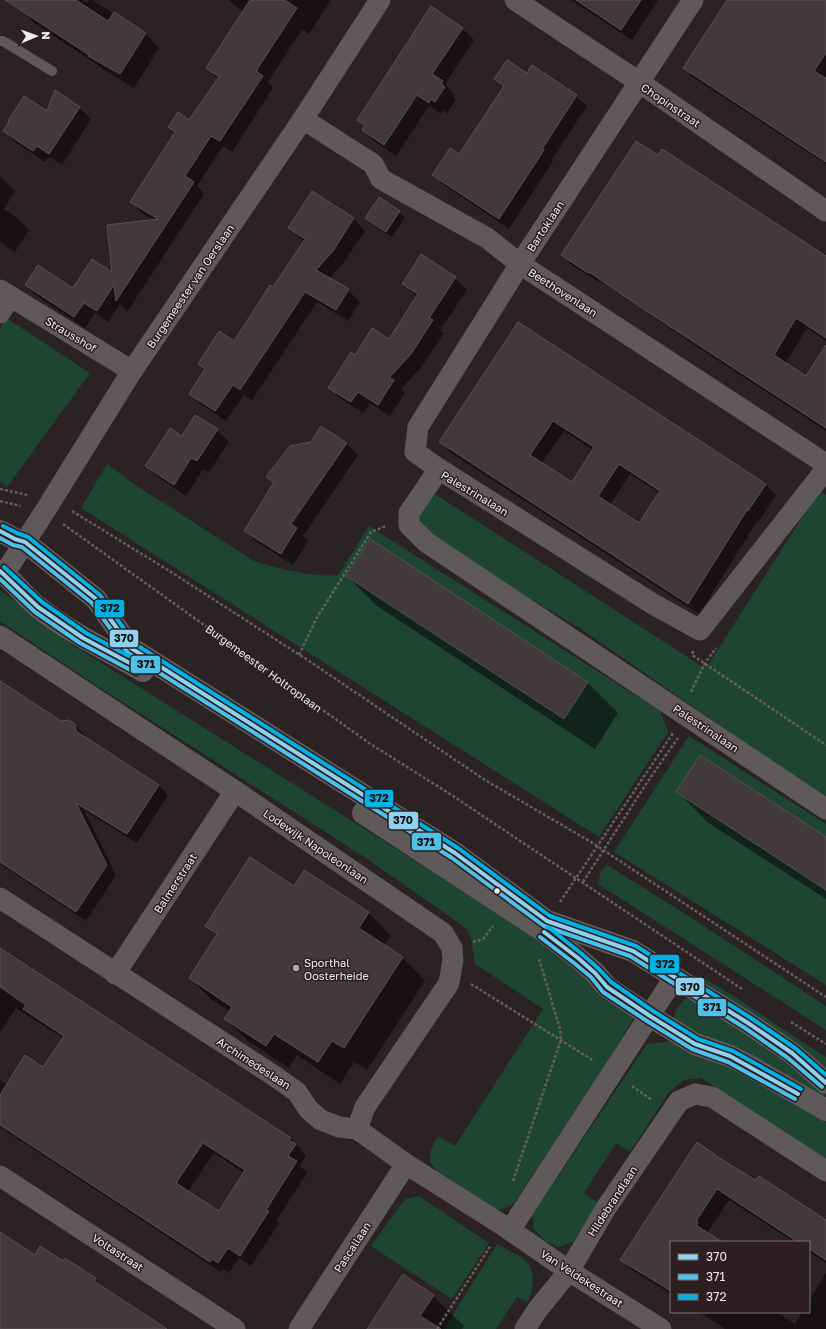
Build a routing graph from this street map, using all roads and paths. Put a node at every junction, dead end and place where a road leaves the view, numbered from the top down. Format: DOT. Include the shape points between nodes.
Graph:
graph roads {
  1 [pos="380,0"];
  2 [pos="515,0"];
  3 [pos="693,0"];
  4 [pos="0,41"];
  5 [pos="52,71"];
  6 [pos="638,82"];
  7 [pos="303,119"];
  8 [pos="826,211"];
  9 [pos="520,264"];
  10 [pos="3,300"];
  11 [pos="132,371"];
  12 [pos="826,464"];
  13 [pos="439,469"];
  14 [pos="826,469"];
  15 [pos="0,489"];
  16 [pos="49,505"];
  17 [pos="409,517"];
  18 [pos="0,531"];
  19 [pos="24,542"];
  20 [pos="2,573"];
  21 [pos="0,636"];
  22 [pos="298,655"];
  23 [pos="686,715"];
  24 [pos="826,746"];
  25 [pos="235,791"];
  26 [pos="826,809"];
  27 [pos="597,847"];
  28 [pos="604,851"];
  29 [pos="576,878"];
  30 [pos="583,882"];
  31 [pos="0,898"];
  32 [pos="545,925"];
  33 [pos="451,972"];
  34 [pos="115,974"];
  35 [pos="674,978"];
  36 [pos="746,992"];
  37 [pos="826,997"];
  38 [pos="650,1016"];
  39 [pos="790,1021"];
  40 [pos="561,1040"];
  41 [pos="826,1044"];
  42 [pos="612,1072"];
  43 [pos="826,1083"];
  44 [pos="826,1110"];
  45 [pos="670,1113"];
  46 [pos="357,1129"];
  47 [pos="406,1164"];
  48 [pos="826,1171"];
  49 [pos="0,1176"];
  50 [pos="511,1187"];
  51 [pos="507,1228"];
  52 [pos="569,1271"];
  53 [pos="235,1329"];
  54 [pos="299,1329"];
  55 [pos="437,1329"];
  56 [pos="525,1329"];
  57 [pos="661,1329"];
  1 -- 7 [label="street, Burgemeester van Oerslaan"];
  2 -- 6 [label="street, Chopinstraat"];
  3 -- 6 [label="street, Bartoklaan"];
  4 -- 5 [label="lane"];
  6 -- 8 [label="street, Chopinstraat"];
  6 -- 9 [label="street, Bartoklaan"];
  7 -- 9 [label="street, Beethovenlaan" via="372,164 381,179 487,238"];
  7 -- 11 [label="street, Burgemeester van Oerslaan"];
  9 -- 12 [label="street, Beethovenlaan"];
  9 -- 13 [label="street, Bartoklaan" via="418,427 415,452"];
  10 -- 11 [label="street, Strausshof"];
  11 -- 16 [label="street, Burgemeester van Oerslaan"];
  13 -- 14 [label="street, Palestrinalaan" via="653,604 700,630"];
  13 -- 17 [label="street, Palestrinalaan" via="409,513"];
  15 -- 16 [label="path"];
  16 -- 19 [label="street, Burgemeester van Oerslaan"];
  16 -- 22 [label="path" via="171,572"];
  16 -- 29 [label="path, Burgemeester Holtroplaan" via="369,743"];
  17 -- 22 [label="path" via="371,532 316,619"];
  17 -- 23 [label="street, Palestrinalaan" via="409,525 426,542"];
  18 -- 19 [label="street"];
  19 -- 20 [label="street, Burgemeester van Oerslaan"];
  19 -- 32 [label="street" via="96,599 130,648 455,853"];
  20 -- 32 [label="street" via="38,607 83,638 162,682 261,748"];
  21 -- 25 [label="street, Lodewijk Napoleonlaan"];
  22 -- 27 [label="path" via="485,780"];
  23 -- 24 [label="path" via="705,663"];
  23 -- 26 [label="street, Palestrinalaan"];
  23 -- 27 [label="path"];
  23 -- 28 [label="path"];
  25 -- 33 [label="street, Lodewijk Napoleonlaan" via="443,933 452,948"];
  25 -- 34 [label="street, Balmerstraat"];
  27 -- 28 [label="path"];
  27 -- 29 [label="path"];
  28 -- 30 [label="path"];
  28 -- 37 [label="path"];
  29 -- 30 [label="path, Burgemeester Holtroplaan"];
  29 -- 32 [label="path"];
  30 -- 36 [label="path, Burgemeester Holtroplaan"];
  31 -- 34 [label="street, Archimedeslaan"];
  32 -- 35 [label="street" via="633,951"];
  32 -- 38 [label="street" via="607,987"];
  32 -- 40 [label="path" via="535,944"];
  33 -- 40 [label="path"];
  33 -- 46 [label="street, Lodewijk Napoleonlaan" via="449,983 365,1107"];
  34 -- 46 [label="street, Archimedeslaan" via="296,1092 309,1110 321,1120 339,1127"];
  35 -- 38 [label="street"];
  35 -- 43 [label="street" via="792,1053"];
  38 -- 42 [label="street"];
  38 -- 44 [label="street" via="695,1044 748,1064"];
  39 -- 41 [label="path"];
  40 -- 42 [label="path"];
  40 -- 50 [label="path"];
  42 -- 45 [label="path"];
  42 -- 51 [label="street"];
  45 -- 48 [label="street, Hildebrandlaan" via="678,1101 695,1094 712,1096"];
  45 -- 52 [label="street, Hildebrandlaan" via="606,1208"];
  46 -- 47 [label="street, Archimedeslaan"];
  47 -- 51 [label="street, Archimedeslaan"];
  47 -- 54 [label="street, Pascallaan"];
  49 -- 53 [label="street, Voltastraat"];
  51 -- 52 [label="street, Van Veldekestraat"];
  51 -- 55 [label="path"];
  52 -- 56 [label="street, Hildebrandlaan"];
  52 -- 57 [label="street, Van Veldekestraat"];
}
